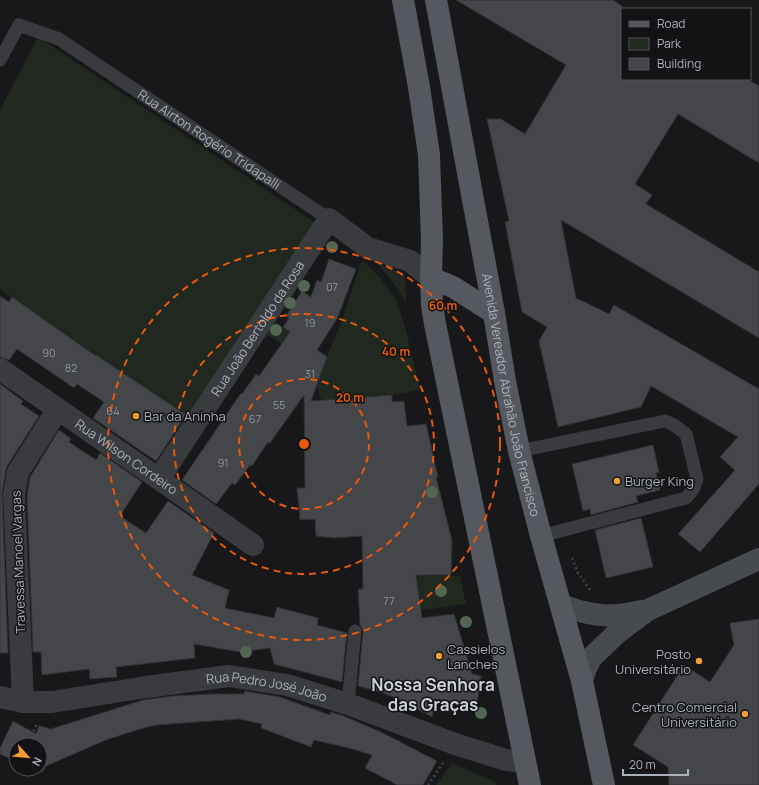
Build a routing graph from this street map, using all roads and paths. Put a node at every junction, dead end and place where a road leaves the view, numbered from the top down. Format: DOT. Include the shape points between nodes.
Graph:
graph roads {
  1 [pos="403,0"];
  2 [pos="436,0"];
  3 [pos="0,60"];
  4 [pos="329,219"];
  5 [pos="431,278"];
  6 [pos="494,313"];
  7 [pos="0,369"];
  8 [pos="58,409"];
  9 [pos="519,451"];
  10 [pos="159,479"];
  11 [pos="541,536"];
  12 [pos="253,545"];
  13 [pos="759,559"];
  14 [pos="561,606"];
  15 [pos="648,610"];
  16 [pos="355,631"];
  17 [pos="582,681"];
  18 [pos="0,697"];
  19 [pos="23,702"];
  20 [pos="348,704"];
  21 [pos="525,762"];
  22 [pos="530,785"];
  23 [pos="604,785"];
  1 -- 5 [label="main road" via="429,155"];
  2 -- 6 [label="main road, Avenida Vereador Abrahão João Francisco"];
  3 -- 4 [label="lane, Rua Airton Rogério Tridapalli" via="19,25 59,39"];
  4 -- 5 [label="street, Rua Airton Rogério Tridapalli" via="368,248 410,261"];
  4 -- 10 [label="street, Rua João Bertoldo da Rosa"];
  5 -- 6 [label="main road" via="453,287"];
  5 -- 21 [label="main road" via="435,324"];
  6 -- 9 [label="main road, Avenida Vereador Abrahão João Francisco"];
  7 -- 8 [label="street, Rua Wilson Cordeiro"];
  8 -- 10 [label="street, Rua Wilson Cordeiro"];
  8 -- 19 [label="street, Travessa Manoel Vargas" via="18,472 14,495"];
  9 -- 11 [label="main road, Avenida Vereador Abrahão João Francisco"];
  9 -- 11 [label="lane" via="665,422 686,434 697,478 693,490 686,498"];
  10 -- 12 [label="street, Rua Wilson Cordeiro"];
  11 -- 14 [label="main road, Avenida Vereador Abrahão João Francisco"];
  13 -- 15 [label="street"];
  14 -- 15 [label="street" via="614,616"];
  14 -- 17 [label="main road, Avenida Vereador Abrahão João Francisco"];
  15 -- 17 [label="street" via="616,634 591,658"];
  16 -- 20 [label="lane"];
  17 -- 23 [label="main road, Avenida Vereador Abrahão João Francisco"];
  18 -- 19 [label="street, Rua Pedro José João"];
  19 -- 20 [label="street, Rua Pedro José João" via="52,702 229,676 286,684"];
  20 -- 21 [label="street, Rua Pedro José João" via="455,744 506,760"];
  21 -- 22 [label="main road"];
}
